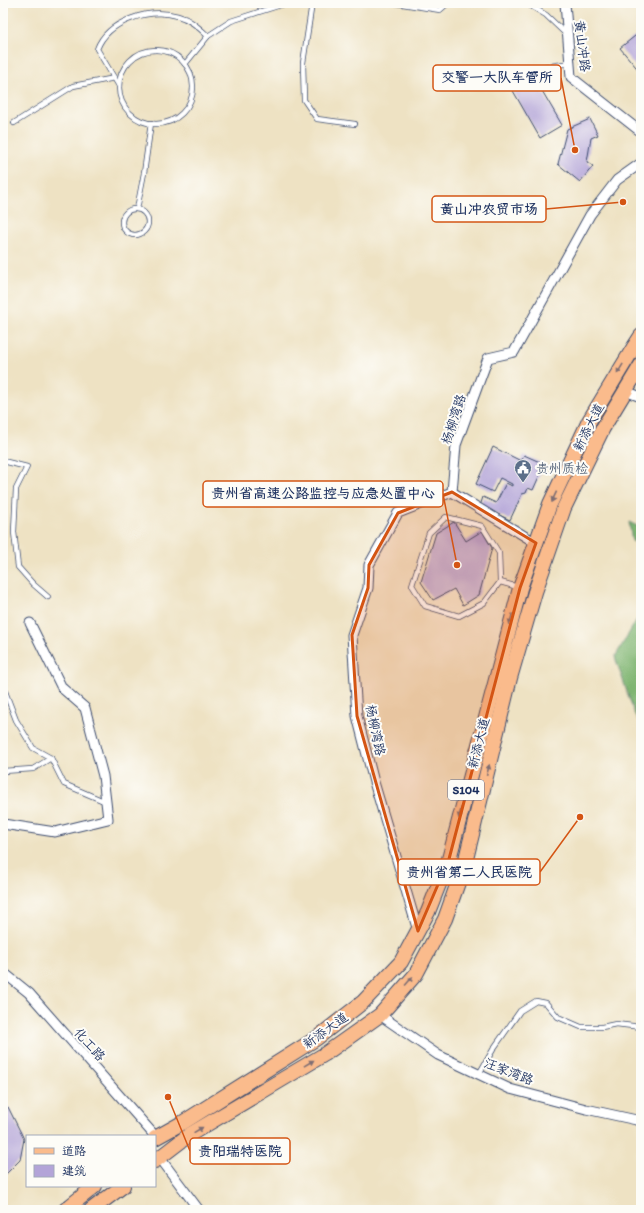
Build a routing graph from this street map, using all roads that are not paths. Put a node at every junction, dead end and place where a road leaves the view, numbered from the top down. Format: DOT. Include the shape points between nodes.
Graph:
graph roads {
  1 [pos="287,3"];
  2 [pos="312,3"];
  3 [pos="396,3"];
  4 [pos="448,3"];
  5 [pos="526,3"];
  6 [pos="565,3"];
  7 [pos="208,36"];
  8 [pos="568,36"];
  9 [pos="570,63"];
  10 [pos="185,64"];
  11 [pos="494,71"];
  12 [pos="115,78"];
  13 [pos="118,86"];
  14 [pos="14,123"];
  15 [pos="151,123"];
  16 [pos="355,124"];
  17 [pos="641,132"];
  18 [pos="641,163"];
  19 [pos="137,209"];
  20 [pos="641,336"];
  21 [pos="641,365"];
  22 [pos="625,391"];
  23 [pos="641,397"];
  24 [pos="3,461"];
  25 [pos="452,492"];
  26 [pos="536,543"];
  27 [pos="500,582"];
  28 [pos="520,588"];
  29 [pos="48,597"];
  30 [pos="30,623"];
  31 [pos="3,686"];
  32 [pos="51,758"];
  33 [pos="3,771"];
  34 [pos="106,802"];
  35 [pos="3,824"];
  36 [pos="418,931"];
  37 [pos="4,975"];
  38 [pos="380,1015"];
  39 [pos="641,1027"];
  40 [pos="479,1074"];
  41 [pos="641,1121"];
  42 [pos="153,1135"];
  43 [pos="156,1136"];
  44 [pos="157,1160"];
  45 [pos="94,1187"];
  46 [pos="122,1187"];
  47 [pos="65,1210"];
  48 [pos="91,1210"];
  49 [pos="199,1210"];
  1 -- 7 [label="lane" via="231,21"];
  2 -- 16 [label="lane" via="303,63 304,100 317,119"];
  3 -- 4 [label="lane" via="440,10"];
  5 -- 8 [label="lane" via="546,15"];
  6 -- 8 [label="street, 黄山冲路"];
  7 -- 10 [label="lane"];
  7 -- 12 [label="lane" via="179,16 137,16 113,28 97,49"];
  8 -- 9 [label="street, 黄山冲路"];
  9 -- 11 [label="lane"];
  9 -- 17 [label="street, 黄山冲路" via="571,77"];
  10 -- 13 [label="lane" via="175,55 150,50 138,54 128,62 121,73"];
  10 -- 15 [label="lane" via="193,85 187,108 168,122"];
  12 -- 13 [label="lane"];
  12 -- 14 [label="lane" via="73,86"];
  13 -- 15 [label="lane" via="126,110 135,118"];
  15 -- 19 [label="lane"];
  18 -- 25 [label="street, 杨柳湾路" via="617,180 590,215 514,352 488,358 456,445"];
  19 -- 19 [label="lane" via="129,210 122,220 126,231 133,235 142,233 148,221 145,213"];
  20 -- 26 [label="main road, 新添大道 / S104, one-way" via="589,421 550,504"];
  21 -- 22 [label="main road, 新添大道 / S104"];
  22 -- 23 [label="street"];
  38 -- 22 [label="main road, 新添大道 / S104, one-way" via="416,974 445,919 465,863 510,678 535,592 564,508 603,428"];
  24 -- 29 [label="lane" via="27,467 16,489 14,532 18,568"];
  25 -- 26 [label="street"];
  25 -- 36 [label="street, 杨柳湾路" via="398,513 369,566 368,588 352,636 357,716"];
  26 -- 28 [label="main road, 新添大道 / S104"];
  27 -- 27 [label="lane" via="499,553 482,526 446,517 429,533 412,585 425,606 459,616 484,603"];
  27 -- 28 [label="lane"];
  28 -- 36 [label="main road, 新添大道 / S104, one-way" via="449,859"];
  30 -- 34 [label="street" via="62,688 85,708 103,776"];
  31 -- 32 [label="lane" via="16,720 33,748"];
  32 -- 33 [label="lane" via="33,769"];
  32 -- 34 [label="lane" via="64,784"];
  34 -- 35 [label="street" via="108,819 55,832"];
  36 -- 43 [label="main road, 新添大道 / S104" via="401,962 363,1002 316,1038 182,1123"];
  37 -- 42 [label="street, 化工路" via="29,993"];
  38 -- 40 [label="street, 汪家湾路" via="438,1055"];
  44 -- 38 [label="main road, 新添大道 / S104, one-way" via="189,1135 325,1054"];
  39 -- 40 [label="lane" via="616,1024 581,1027 558,1017 546,1003 536,1001 520,1011"];
  40 -- 41 [label="street, 汪家湾路" via="510,1089"];
  44 -- 49 [label="street"];
  45 -- 47 [label="main road"];
  46 -- 48 [label="main road"];
}
